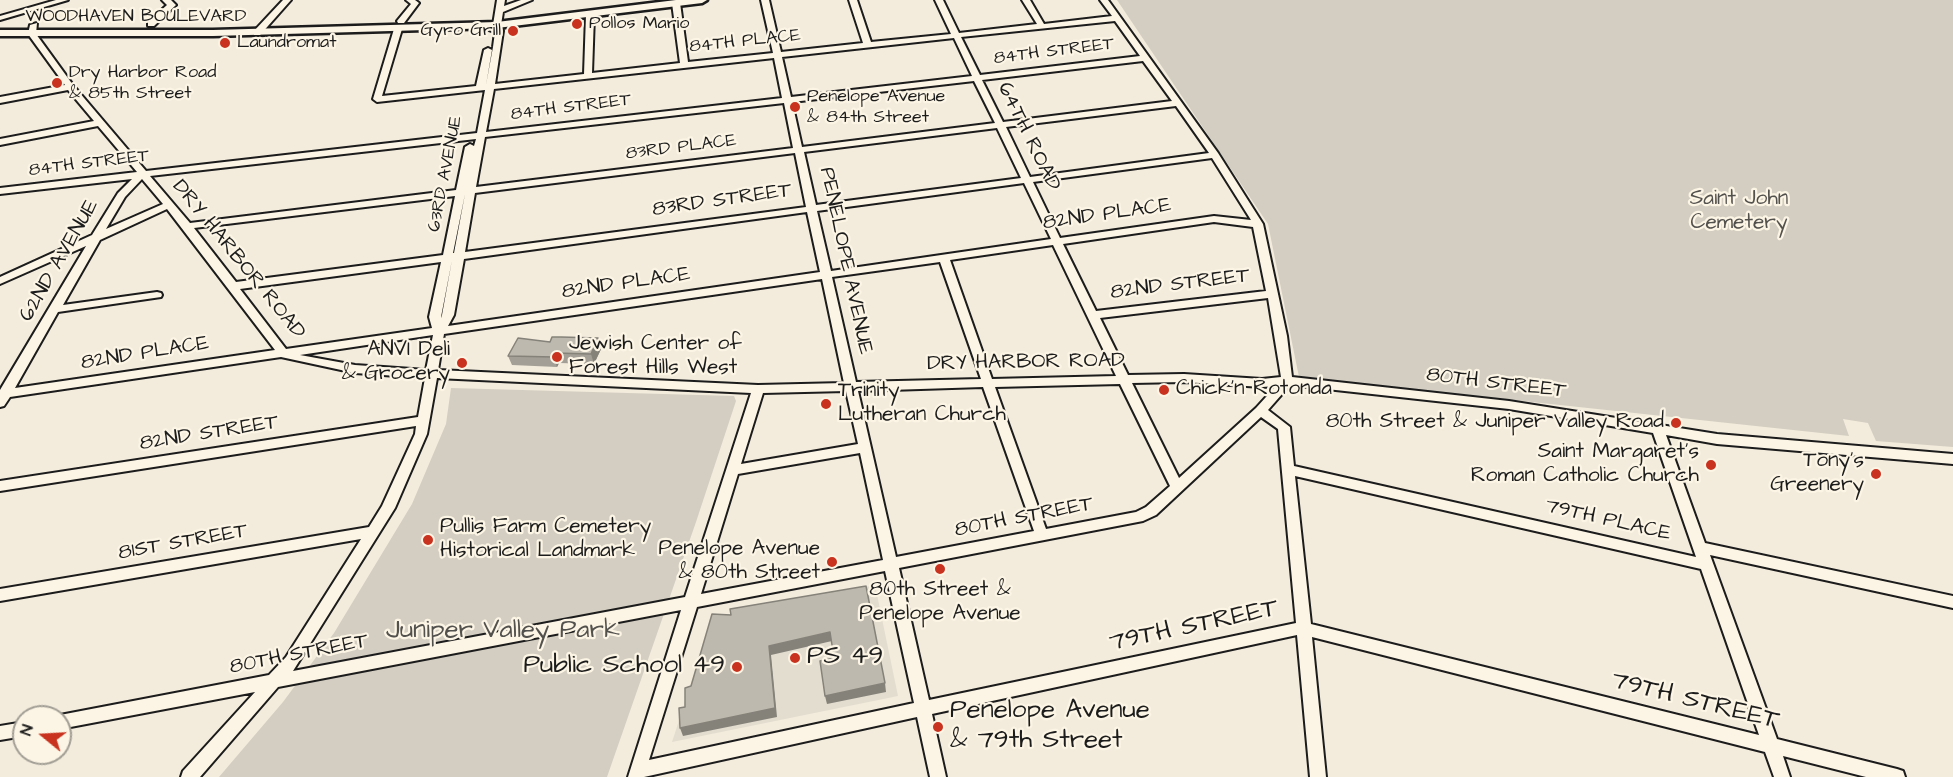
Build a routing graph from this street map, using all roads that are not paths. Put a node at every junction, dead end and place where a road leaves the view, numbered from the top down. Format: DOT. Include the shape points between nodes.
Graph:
graph roads {
  1 [pos="64,0"];
  2 [pos="166,0"];
  3 [pos="287,0"];
  4 [pos="410,0"];
  5 [pos="501,0"];
  6 [pos="528,0"];
  7 [pos="643,0"];
  8 [pos="702,0"];
  9 [pos="765,0"];
  10 [pos="853,0"];
  11 [pos="939,0"];
  12 [pos="1026,0"];
  13 [pos="1104,0"];
  14 [pos="676,3"];
  15 [pos="590,15"];
  16 [pos="499,17"];
  17 [pos="0,18"];
  18 [pos="1117,18"];
  19 [pos="266,23"];
  20 [pos="0,24"];
  21 [pos="151,24"];
  22 [pos="399,25"];
  23 [pos="1042,26"];
  24 [pos="33,30"];
  25 [pos="0,33"];
  26 [pos="257,33"];
  27 [pos="957,35"];
  28 [pos="868,45"];
  29 [pos="778,55"];
  30 [pos="1147,58"];
  31 [pos="684,65"];
  32 [pos="588,75"];
  33 [pos="977,78"];
  34 [pos="485,86"];
  35 [pos="70,87"];
  36 [pos="0,100"];
  37 [pos="788,100"];
  38 [pos="1179,104"];
  39 [pos="100,123"];
  40 [pos="1000,125"];
  41 [pos="476,136"];
  42 [pos="0,142"];
  43 [pos="799,150"];
  44 [pos="1215,155"];
  45 [pos="142,174"];
  46 [pos="1027,180"];
  47 [pos="466,191"];
  48 [pos="2,193"];
  49 [pos="168,205"];
  50 [pos="811,208"];
  51 [pos="1258,224"];
  52 [pos="187,226"];
  53 [pos="97,237"];
  54 [pos="1058,243"];
  55 [pos="459,255"];
  56 [pos="447,257"];
  57 [pos="944,259"];
  58 [pos="827,276"];
  59 [pos="0,281"];
  60 [pos="234,286"];
  61 [pos="1272,294"];
  62 [pos="157,295"];
  63 [pos="56,309"];
  64 [pos="1093,315"];
  65 [pos="439,331"];
  66 [pos="285,355"];
  67 [pos="432,374"];
  68 [pos="1124,380"];
  69 [pos="1287,381"];
  70 [pos="988,383"];
  71 [pos="851,387"];
  72 [pos="758,389"];
  73 [pos="2,397"];
  74 [pos="1260,411"];
  75 [pos="423,420"];
  76 [pos="1658,430"];
  77 [pos="864,447"];
  78 [pos="1953,459"];
  79 [pos="733,470"];
  80 [pos="1289,470"];
  81 [pos="0,486"];
  82 [pos="1176,486"];
  83 [pos="373,532"];
  84 [pos="1042,536"];
  85 [pos="1701,548"];
  86 [pos="891,564"];
  87 [pos="1707,566"];
  88 [pos="0,595"];
  89 [pos="691,602"];
  90 [pos="1953,602"];
  91 [pos="1304,629"];
  92 [pos="273,681"];
  93 [pos="923,709"];
  94 [pos="72,720"];
  95 [pos="1773,746"];
  96 [pos="637,774"];
  97 [pos="189,777"];
  98 [pos="938,777"];
  99 [pos="1318,777"];
  100 [pos="1782,777"];
  101 [pos="1897,777"];
  1 -- 17 [label="street"];
  2 -- 21 [label="street" via="172,5"];
  3 -- 19 [label="street"];
  4 -- 22 [label="street" via="415,3"];
  5 -- 16 [label="street, 63RD AVENUE"];
  6 -- 16 [label="street"];
  7 -- 16 [label="main road, WOODHAVEN BOULEVARD"];
  8 -- 14 [label="main road, WOODHAVEN BOULEVARD"];
  9 -- 29 [label="street, PENELOPE AVENUE"];
  10 -- 28 [label="street"];
  11 -- 27 [label="street, 64TH ROAD"];
  12 -- 23 [label="street"];
  13 -- 18 [label="street"];
  14 -- 15 [label="main road, WOODHAVEN BOULEVARD"];
  14 -- 31 [label="street"];
  15 -- 16 [label="main road, WOODHAVEN BOULEVARD"];
  15 -- 32 [label="street"];
  16 -- 22 [label="main road, WOODHAVEN BOULEVARD"];
  16 -- 34 [label="street, 63RD AVENUE"];
  18 -- 23 [label="street, 84TH PLACE"];
  18 -- 30 [label="street"];
  19 -- 21 [label="main road, WOODHAVEN BOULEVARD"];
  19 -- 22 [label="main road, WOODHAVEN BOULEVARD"];
  19 -- 26 [label="street"];
  20 -- 24 [label="main road, WOODHAVEN BOULEVARD"];
  21 -- 24 [label="main road, WOODHAVEN BOULEVARD"];
  22 -- 26 [label="main road, WOODHAVEN BOULEVARD"];
  22 -- 34 [label="street, 84TH PLACE" via="377,99"];
  23 -- 27 [label="street, 84TH PLACE"];
  24 -- 25 [label="main road, WOODHAVEN BOULEVARD"];
  24 -- 26 [label="main road, WOODHAVEN BOULEVARD"];
  24 -- 35 [label="street, DRY HARBOR ROAD"];
  27 -- 28 [label="street, 84TH PLACE"];
  27 -- 33 [label="street, 64TH ROAD"];
  28 -- 29 [label="street, 84TH PLACE"];
  29 -- 31 [label="street, 84TH PLACE"];
  29 -- 37 [label="street, PENELOPE AVENUE"];
  30 -- 33 [label="street, 84TH STREET"];
  30 -- 38 [label="street"];
  31 -- 32 [label="street, 84TH PLACE"];
  32 -- 34 [label="street, 84TH PLACE"];
  33 -- 37 [label="street, 84TH STREET"];
  33 -- 40 [label="street, 64TH ROAD"];
  34 -- 41 [label="street, 63RD AVENUE"];
  35 -- 36 [label="street"];
  35 -- 39 [label="street, DRY HARBOR ROAD"];
  37 -- 41 [label="street, 84TH STREET"];
  37 -- 43 [label="street, PENELOPE AVENUE"];
  38 -- 40 [label="street, 83RD PLACE"];
  38 -- 44 [label="street"];
  39 -- 42 [label="street"];
  39 -- 45 [label="street, DRY HARBOR ROAD"];
  40 -- 43 [label="street, 83RD PLACE"];
  40 -- 46 [label="street, 64TH ROAD"];
  41 -- 45 [label="street, 84TH STREET"];
  41 -- 47 [label="street, 63RD AVENUE"];
  43 -- 47 [label="street, 83RD PLACE"];
  43 -- 50 [label="street, PENELOPE AVENUE"];
  44 -- 46 [label="street, 83RD STREET"];
  44 -- 51 [label="street"];
  45 -- 48 [label="street, 84TH STREET"];
  45 -- 49 [label="street, DRY HARBOR ROAD"];
  45 -- 53 [label="street, 62ND AVENUE" via="121,195"];
  46 -- 50 [label="street, 83RD STREET"];
  46 -- 54 [label="street, 64TH ROAD"];
  47 -- 52 [label="street, 83RD PLACE"];
  47 -- 55 [label="street, 63RD AVENUE"];
  47 -- 56 [label="street, 63RD AVENUE"];
  49 -- 52 [label="street, DRY HARBOR ROAD"];
  49 -- 53 [label="street"];
  50 -- 55 [label="street, 83RD STREET"];
  50 -- 58 [label="street, PENELOPE AVENUE"];
  51 -- 54 [label="street, 82ND PLACE" via="1215,219"];
  51 -- 61 [label="street"];
  52 -- 60 [label="street, DRY HARBOR ROAD"];
  53 -- 59 [label="street"];
  53 -- 63 [label="street, 62ND AVENUE"];
  54 -- 57 [label="street, 82ND PLACE"];
  54 -- 64 [label="street, 64TH ROAD"];
  55 -- 56 [label="street, 83RD STREET"];
  55 -- 65 [label="street, 63RD AVENUE" via="448,315"];
  56 -- 60 [label="street, 83RD STREET"];
  56 -- 65 [label="street, 63RD AVENUE" via="435,317"];
  57 -- 58 [label="street, 82ND PLACE"];
  57 -- 70 [label="street"];
  58 -- 65 [label="street, 82ND PLACE"];
  58 -- 71 [label="street, PENELOPE AVENUE"];
  60 -- 66 [label="street, DRY HARBOR ROAD"];
  61 -- 64 [label="street, 82ND STREET"];
  61 -- 69 [label="street"];
  62 -- 63 [label="street"];
  63 -- 73 [label="street, 62ND AVENUE"];
  64 -- 68 [label="street, 64TH ROAD"];
  65 -- 66 [label="street, 82ND PLACE"];
  65 -- 67 [label="street, 63RD AVENUE"];
  66 -- 67 [label="street, DRY HARBOR ROAD" via="355,369"];
  66 -- 73 [label="street, 82ND PLACE"];
  67 -- 72 [label="street, DRY HARBOR ROAD"];
  67 -- 75 [label="street, 63RD AVENUE"];
  68 -- 69 [label="street, DRY HARBOR ROAD"];
  68 -- 70 [label="street, DRY HARBOR ROAD"];
  68 -- 82 [label="street, 64TH ROAD"];
  69 -- 74 [label="street, 80TH STREET"];
  69 -- 76 [label="street, 80TH STREET" via="1509,405"];
  70 -- 71 [label="street, DRY HARBOR ROAD"];
  70 -- 84 [label="street"];
  71 -- 72 [label="street, DRY HARBOR ROAD"];
  71 -- 77 [label="street, PENELOPE AVENUE"];
  72 -- 79 [label="street"];
  74 -- 80 [label="street" via="1284,427"];
  74 -- 82 [label="street, 80TH STREET"];
  75 -- 81 [label="street, 82ND STREET"];
  75 -- 83 [label="street, 63RD AVENUE" via="421,434 388,508"];
  76 -- 78 [label="street, 80TH STREET" via="1718,439"];
  76 -- 85 [label="street"];
  77 -- 79 [label="street"];
  77 -- 86 [label="street, PENELOPE AVENUE"];
  79 -- 89 [label="street"];
  80 -- 87 [label="street, 79TH PLACE"];
  80 -- 91 [label="street"];
  82 -- 84 [label="street, 80TH STREET" via="1144,515"];
  83 -- 88 [label="street, 81ST STREET"];
  83 -- 92 [label="street, 63RD AVENUE" via="291,662"];
  84 -- 86 [label="street, 80TH STREET"];
  85 -- 87 [label="street"];
  85 -- 90 [label="street"];
  86 -- 89 [label="street, 80TH STREET"];
  86 -- 93 [label="street, PENELOPE AVENUE"];
  87 -- 95 [label="street"];
  89 -- 92 [label="street, 80TH STREET"];
  89 -- 96 [label="street"];
  91 -- 93 [label="street, 79TH STREET"];
  91 -- 95 [label="street, 79TH STREET"];
  91 -- 99 [label="street"];
  92 -- 94 [label="street, 80TH STREET"];
  92 -- 97 [label="street, 63RD AVENUE"];
  93 -- 96 [label="street, 79TH STREET"];
  93 -- 98 [label="street, PENELOPE AVENUE"];
  95 -- 100 [label="street"];
  95 -- 101 [label="street, 79TH STREET"];
}
